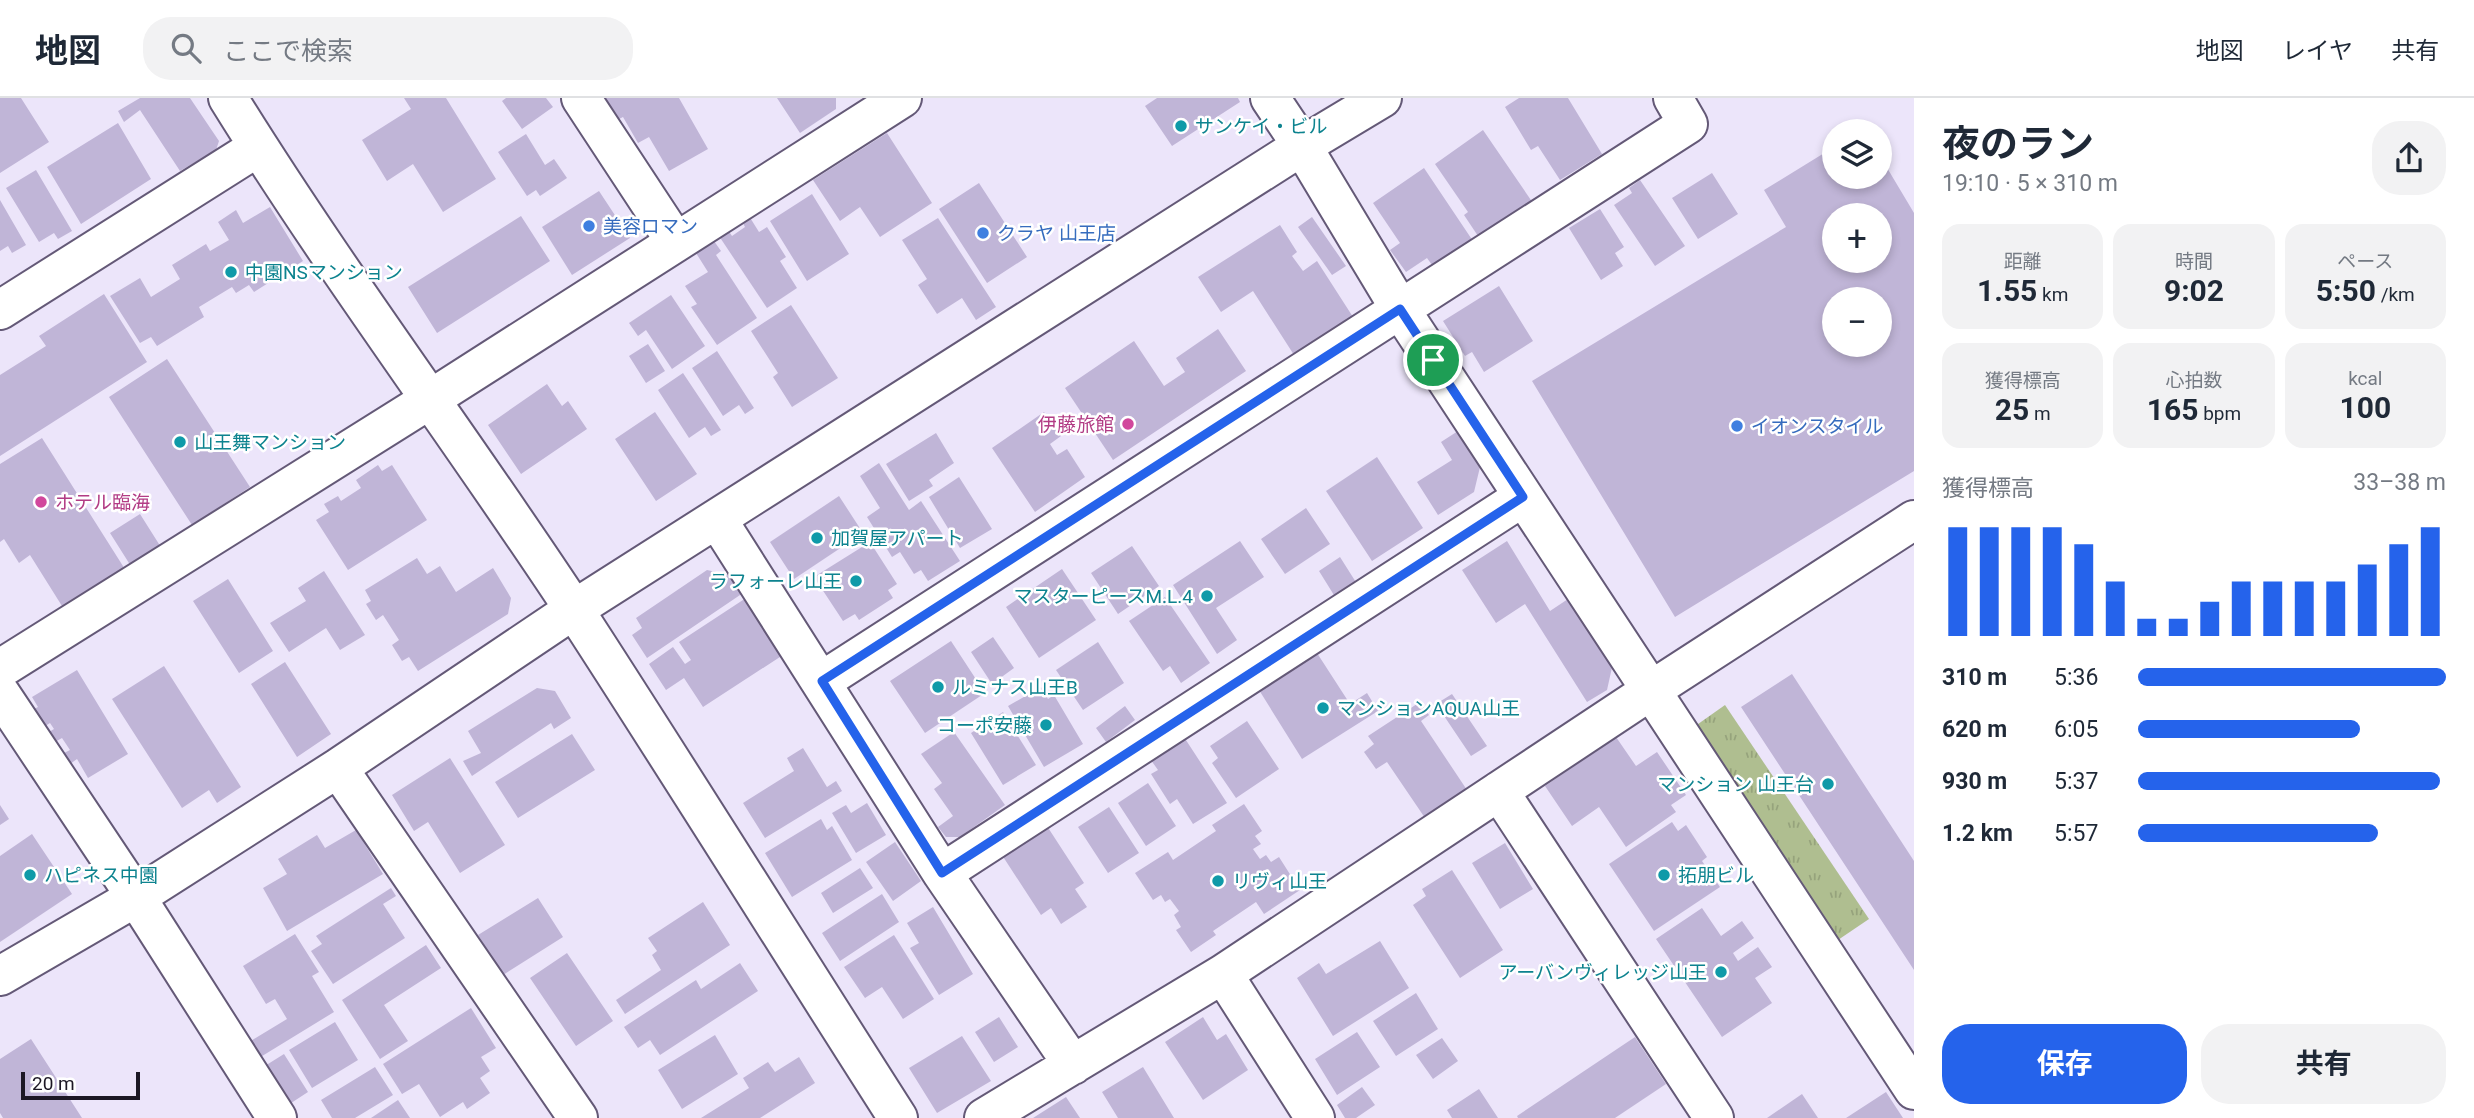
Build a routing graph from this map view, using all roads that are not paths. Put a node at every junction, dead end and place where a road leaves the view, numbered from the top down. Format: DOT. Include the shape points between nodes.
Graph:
graph roads {
  1 [pos="228,98"];
  2 [pos="581,98"];
  3 [pos="1270,98"];
  4 [pos="1382,98"];
  5 [pos="1673,98"];
  6 [pos="877,104"];
  7 [pos="1302,146"];
  8 [pos="258,147"];
  9 [pos="675,241"];
  10 [pos="1400,309"];
  11 [pos="0,310"];
  12 [pos="429,400"];
  13 [pos="1523,497"];
  14 [pos="717,519"];
  15 [pos="1914,520"];
  16 [pos="573,610"];
  17 [pos="0,668"];
  18 [pos="822,681"];
  19 [pos="1650,691"];
  20 [pos="0,693"];
  21 [pos="338,768"];
  22 [pos="1499,791"];
  23 [pos="942,873"];
  24 [pos="136,897"];
  25 [pos="1223,974"];
  26 [pos="0,976"];
  27 [pos="1073,1065"];
  28 [pos="1914,1090"];
  29 [pos="277,1118"];
  30 [pos="578,1118"];
  31 [pos="898,1118"];
  32 [pos="984,1118"];
  33 [pos="1315,1118"];
  34 [pos="1714,1118"];
  1 -- 8 [label="street"];
  2 -- 9 [label="street"];
  3 -- 7 [label="street"];
  4 -- 7 [label="street"];
  5 -- 10 [label="street" via="1688,124"];
  6 -- 9 [label="street"];
  7 -- 10 [label="street"];
  7 -- 14 [label="street"];
  8 -- 11 [label="street"];
  8 -- 12 [label="street"];
  9 -- 12 [label="street"];
  10 -- 13 [label="street"];
  10 -- 18 [label="street"];
  12 -- 16 [label="street"];
  12 -- 17 [label="street"];
  13 -- 19 [label="street"];
  13 -- 23 [label="street"];
  14 -- 16 [label="street"];
  14 -- 18 [label="street"];
  15 -- 19 [label="street"];
  16 -- 21 [label="street"];
  16 -- 31 [label="street"];
  18 -- 23 [label="street"];
  19 -- 22 [label="street"];
  19 -- 28 [label="street"];
  20 -- 24 [label="street"];
  21 -- 24 [label="street"];
  21 -- 30 [label="street"];
  22 -- 25 [label="street"];
  22 -- 34 [label="street"];
  23 -- 27 [label="street"];
  24 -- 26 [label="street"];
  24 -- 29 [label="street"];
  25 -- 27 [label="street"];
  25 -- 33 [label="street"];
  27 -- 32 [label="street"];
}
